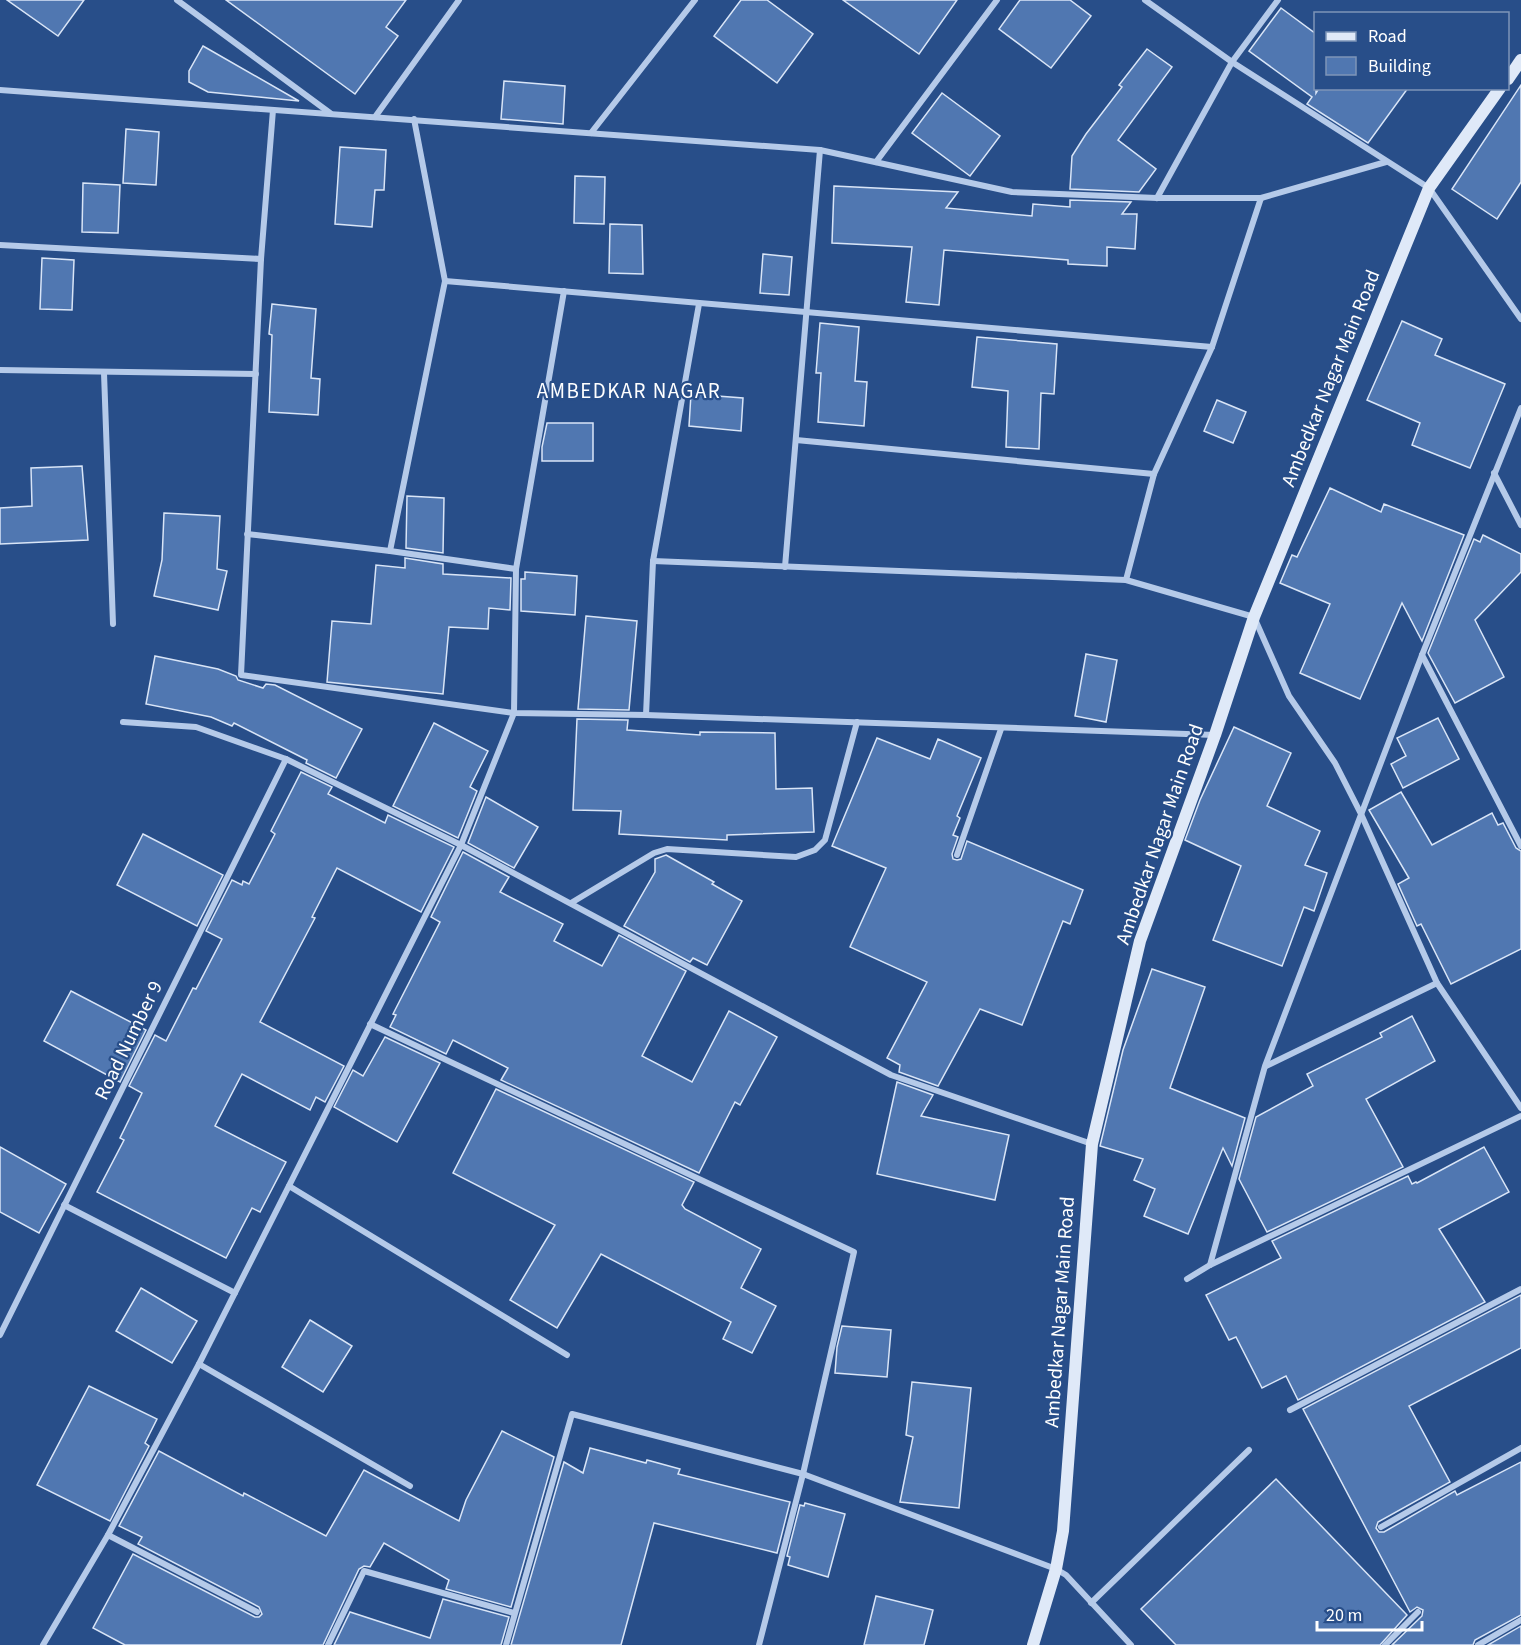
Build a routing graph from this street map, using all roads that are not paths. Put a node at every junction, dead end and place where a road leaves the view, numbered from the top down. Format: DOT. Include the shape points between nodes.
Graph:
graph roads {
  1 [pos="177,0"];
  2 [pos="459,0"];
  3 [pos="695,0"];
  4 [pos="997,0"];
  5 [pos="1144,0"];
  6 [pos="1278,0"];
  7 [pos="1521,60"];
  8 [pos="1232,62"];
  9 [pos="1509,78"];
  10 [pos="0,90"];
  11 [pos="1499,90"];
  12 [pos="273,110"];
  13 [pos="330,114"];
  14 [pos="375,117"];
  15 [pos="414,120"];
  16 [pos="591,133"];
  17 [pos="820,150"];
  18 [pos="876,162"];
  19 [pos="1386,162"];
  20 [pos="1429,188"];
  21 [pos="1157,198"];
  22 [pos="1261,198"];
  23 [pos="0,245"];
  24 [pos="261,259"];
  25 [pos="445,280"];
  26 [pos="564,291"];
  27 [pos="699,303"];
  28 [pos="807,311"];
  29 [pos="1521,319"];
  30 [pos="1212,347"];
  31 [pos="0,370"];
  32 [pos="104,373"];
  33 [pos="256,374"];
  34 [pos="1521,408"];
  35 [pos="796,440"];
  36 [pos="1494,472"];
  37 [pos="1154,474"];
  38 [pos="1521,525"];
  39 [pos="247,534"];
  40 [pos="390,551"];
  41 [pos="653,561"];
  42 [pos="785,567"];
  43 [pos="516,569"];
  44 [pos="1126,580"];
  45 [pos="1254,617"];
  46 [pos="113,624"];
  47 [pos="1422,654"];
  48 [pos="514,713"];
  49 [pos="646,715"];
  50 [pos="123,722"];
  51 [pos="857,722"];
  52 [pos="1001,729"];
  53 [pos="1215,735"];
  54 [pos="286,759"];
  55 [pos="1361,814"];
  56 [pos="461,845"];
  57 [pos="1521,846"];
  58 [pos="957,855"];
  59 [pos="571,903"];
  60 [pos="1437,983"];
  61 [pos="370,1024"];
  62 [pos="1265,1066"];
  63 [pos="1521,1108"];
  64 [pos="1521,1116"];
  65 [pos="1092,1144"];
  66 [pos="289,1186"];
  67 [pos="64,1205"];
  68 [pos="1210,1265"];
  69 [pos="1187,1279"];
  70 [pos="1521,1289"];
  71 [pos="235,1293"];
  72 [pos="0,1335"];
  73 [pos="567,1355"];
  74 [pos="200,1364"];
  75 [pos="1290,1410"];
  76 [pos="1521,1448"];
  77 [pos="1249,1450"];
  78 [pos="803,1474"];
  79 [pos="410,1486"];
  80 [pos="1381,1527"];
  81 [pos="108,1535"];
  82 [pos="1056,1569"];
  83 [pos="1091,1603"];
  84 [pos="257,1612"];
  85 [pos="514,1612"];
  86 [pos="1418,1612"];
  87 [pos="1521,1620"];
  88 [pos="43,1645"];
  89 [pos="328,1645"];
  90 [pos="506,1645"];
  91 [pos="759,1645"];
  92 [pos="1033,1645"];
  93 [pos="1131,1645"];
  94 [pos="1385,1645"];
  95 [pos="1478,1645"];
  1 -- 13 [label="street"];
  2 -- 14 [label="street"];
  3 -- 16 [label="street"];
  4 -- 18 [label="street"];
  5 -- 8 [label="street"];
  6 -- 8 [label="street"];
  7 -- 9 [label="street"];
  8 -- 19 [label="street"];
  8 -- 21 [label="street"];
  10 -- 12 [label="street"];
  11 -- 20 [label="street, Ambedkar Nagar Main Road"];
  12 -- 13 [label="street"];
  12 -- 24 [label="street"];
  13 -- 14 [label="street"];
  14 -- 15 [label="street"];
  15 -- 16 [label="street"];
  15 -- 25 [label="street"];
  16 -- 17 [label="street"];
  17 -- 18 [label="street"];
  17 -- 28 [label="street"];
  18 -- 21 [label="street" via="1012,192"];
  19 -- 20 [label="street"];
  19 -- 22 [label="street"];
  20 -- 29 [label="street"];
  20 -- 45 [label="street, Ambedkar Nagar Main Road"];
  21 -- 22 [label="street"];
  22 -- 30 [label="street"];
  23 -- 24 [label="street"];
  24 -- 33 [label="street"];
  25 -- 26 [label="street"];
  25 -- 40 [label="street"];
  26 -- 27 [label="street"];
  26 -- 43 [label="street"];
  27 -- 28 [label="street"];
  27 -- 41 [label="street"];
  28 -- 30 [label="street"];
  28 -- 35 [label="street"];
  30 -- 37 [label="street"];
  31 -- 32 [label="street"];
  32 -- 33 [label="street"];
  32 -- 46 [label="street"];
  33 -- 39 [label="street"];
  34 -- 36 [label="street"];
  35 -- 37 [label="street"];
  35 -- 42 [label="street"];
  36 -- 38 [label="street"];
  36 -- 47 [label="street"];
  37 -- 44 [label="street"];
  39 -- 40 [label="street"];
  39 -- 48 [label="street" via="241,675"];
  40 -- 43 [label="street"];
  41 -- 42 [label="street"];
  41 -- 49 [label="street"];
  42 -- 44 [label="street"];
  43 -- 48 [label="street"];
  44 -- 45 [label="street"];
  45 -- 53 [label="street, Ambedkar Nagar Main Road"];
  45 -- 55 [label="street" via="1289,696 1335,763"];
  47 -- 55 [label="street"];
  47 -- 57 [label="street"];
  48 -- 49 [label="street"];
  48 -- 56 [label="street"];
  49 -- 51 [label="street"];
  50 -- 54 [label="street" via="196,727"];
  51 -- 52 [label="street"];
  51 -- 59 [label="street" via="825,840 815,849 796,857 667,849"];
  52 -- 53 [label="street"];
  52 -- 58 [label="street"];
  53 -- 65 [label="street, Ambedkar Nagar Main Road" via="1140,941"];
  54 -- 56 [label="street"];
  54 -- 67 [label="street, Road Number 9"];
  55 -- 60 [label="street"];
  55 -- 62 [label="street"];
  56 -- 59 [label="street"];
  56 -- 61 [label="street"];
  59 -- 65 [label="street" via="891,1075"];
  60 -- 62 [label="street"];
  60 -- 63 [label="street"];
  61 -- 66 [label="street"];
  61 -- 78 [label="street" via="854,1252"];
  62 -- 68 [label="street"];
  64 -- 68 [label="street"];
  65 -- 82 [label="street, Ambedkar Nagar Main Road" via="1063,1531"];
  66 -- 71 [label="street"];
  66 -- 73 [label="street"];
  67 -- 71 [label="street"];
  67 -- 72 [label="street, Road Number 9"];
  68 -- 69 [label="street"];
  70 -- 75 [label="street"];
  71 -- 74 [label="street"];
  74 -- 79 [label="street"];
  74 -- 81 [label="street"];
  76 -- 80 [label="street"];
  77 -- 83 [label="street"];
  78 -- 82 [label="street"];
  78 -- 85 [label="street" via="572,1413"];
  78 -- 91 [label="street"];
  81 -- 84 [label="street"];
  81 -- 88 [label="street"];
  82 -- 83 [label="street"];
  82 -- 92 [label="street, Ambedkar Nagar Main Road"];
  83 -- 93 [label="street"];
  85 -- 89 [label="street" via="364,1571"];
  85 -- 90 [label="street"];
  86 -- 94 [label="street"];
  87 -- 95 [label="street"];
}
